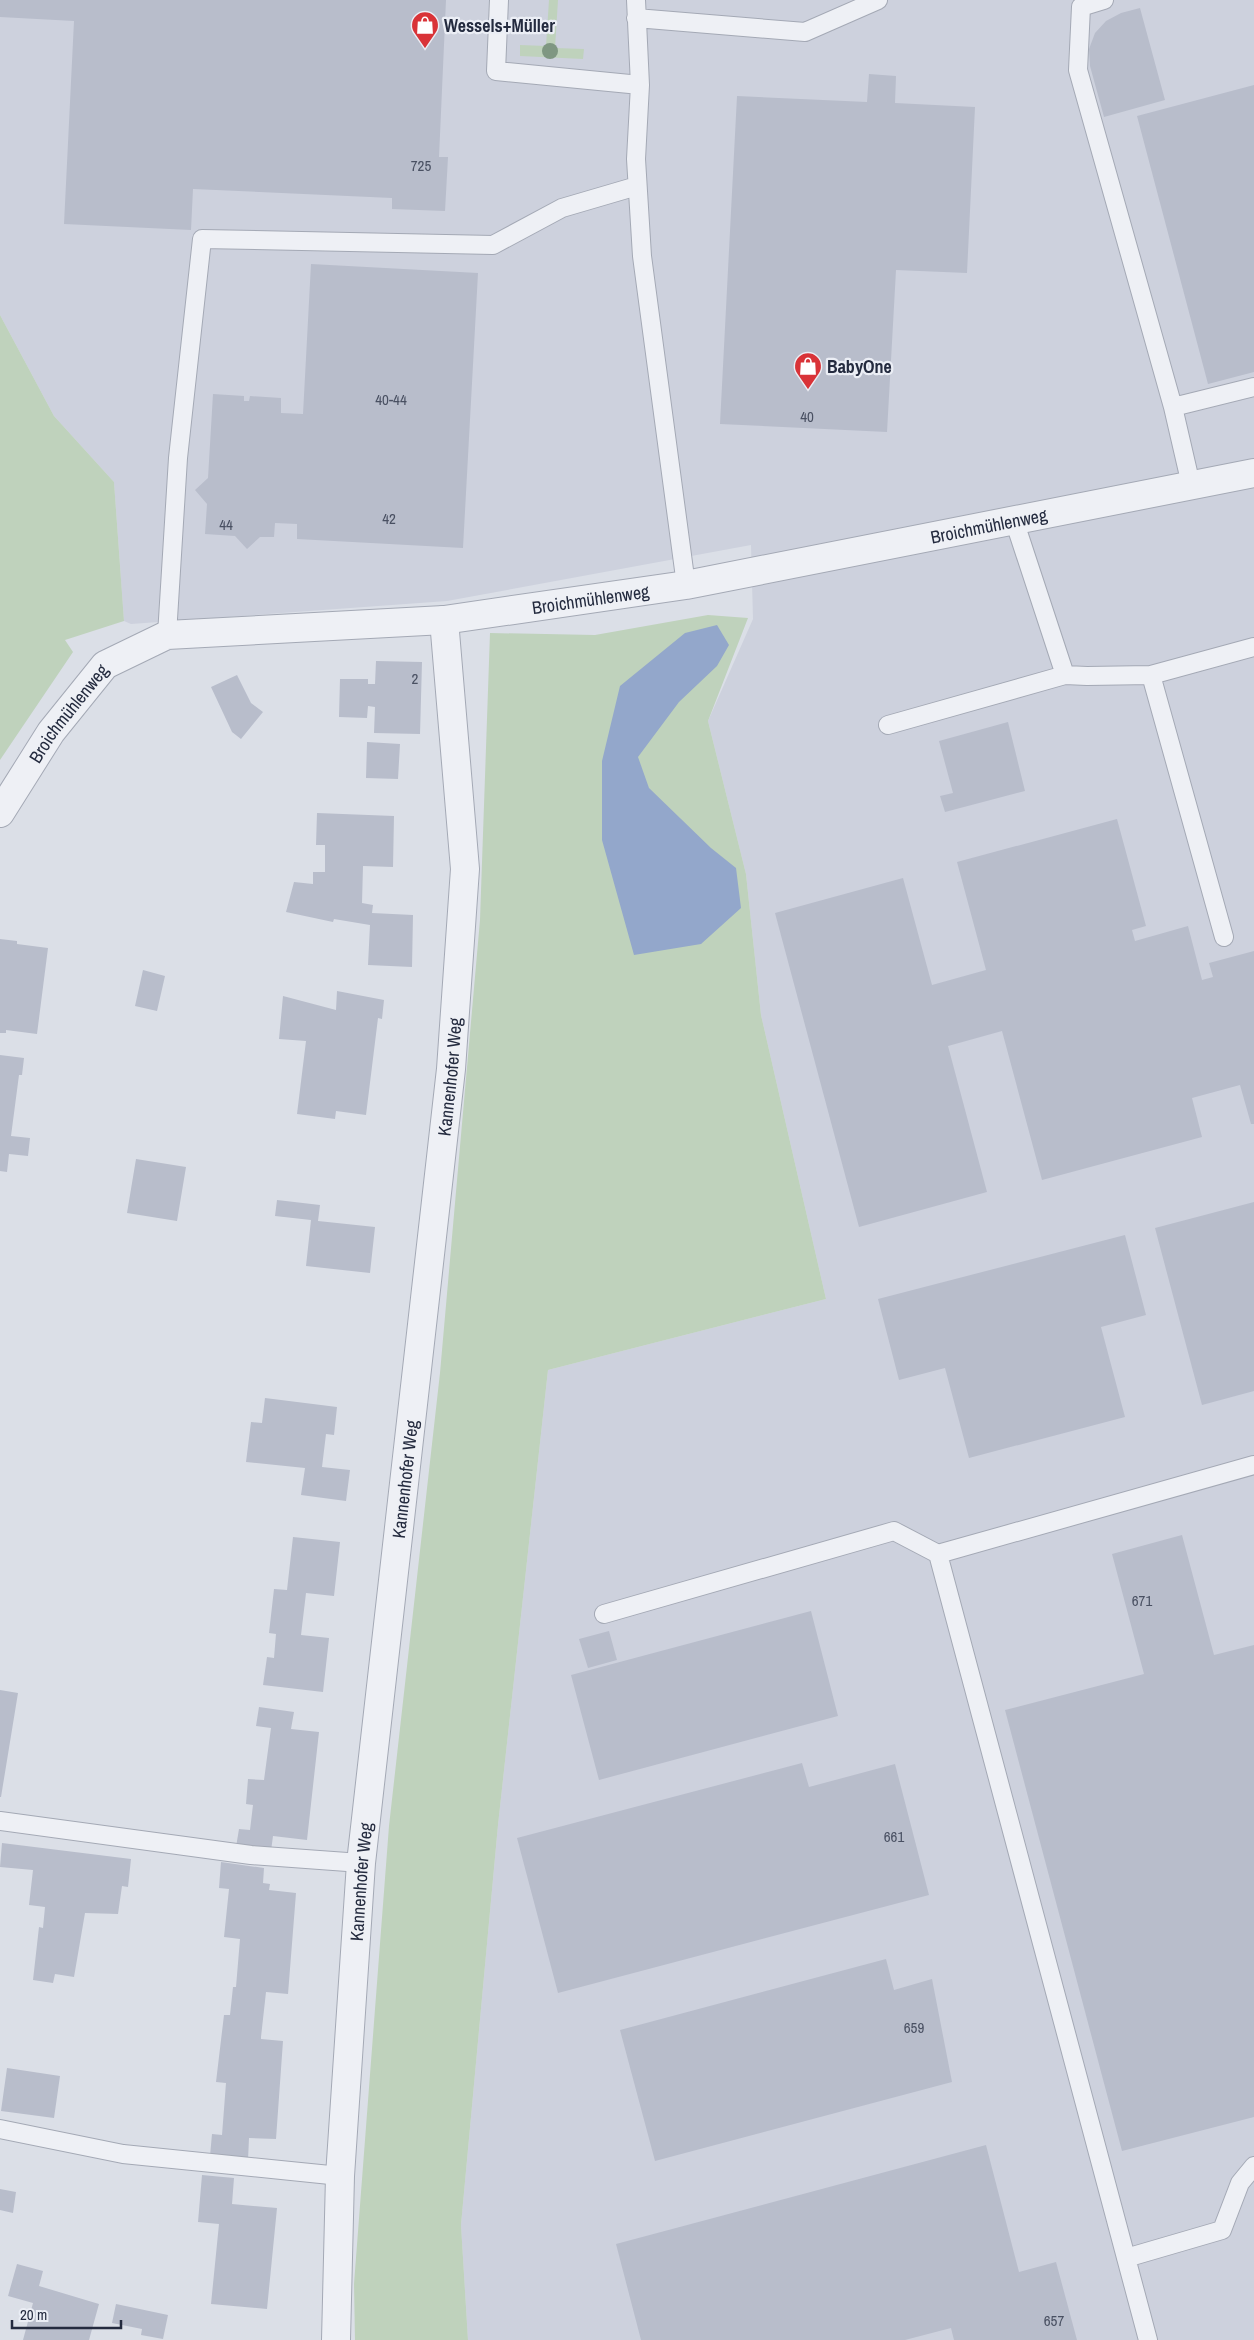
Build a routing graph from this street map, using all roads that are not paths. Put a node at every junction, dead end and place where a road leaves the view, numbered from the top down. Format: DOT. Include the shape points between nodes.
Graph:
graph roads {
  1 [pos="499,0"];
  2 [pos="636,0"];
  3 [pos="878,0"];
  4 [pos="1104,0"];
  5 [pos="636,18"];
  6 [pos="640,85"];
  7 [pos="636,186"];
  8 [pos="1254,387"];
  9 [pos="1174,407"];
  10 [pos="1254,473"];
  11 [pos="1191,485"];
  12 [pos="1014,520"];
  13 [pos="686,585"];
  14 [pos="444,620"];
  15 [pos="167,635"];
  16 [pos="1254,647"];
  17 [pos="1065,674"];
  18 [pos="1151,674"];
  19 [pos="888,725"];
  20 [pos="0,813"];
  21 [pos="1224,937"];
  22 [pos="1254,1465"];
  23 [pos="938,1554"];
  24 [pos="604,1614"];
  25 [pos="0,1821"];
  26 [pos="361,1863"];
  27 [pos="0,2129"];
  28 [pos="1254,2166"];
  29 [pos="340,2176"];
  30 [pos="1126,2258"];
  31 [pos="336,2340"];
  32 [pos="1148,2340"];
  1 -- 6 [label="lane" via="496,71"];
  2 -- 5 [label="lane"];
  3 -- 5 [label="lane" via="805,32"];
  4 -- 9 [label="lane" via="1081,7 1078,70"];
  5 -- 6 [label="lane"];
  6 -- 7 [label="lane"];
  7 -- 13 [label="lane" via="643,265"];
  7 -- 15 [label="lane" via="562,208 493,245 202,239 178,458"];
  8 -- 9 [label="lane"];
  9 -- 11 [label="lane"];
  10 -- 11 [label="street, Broichmühlenweg"];
  11 -- 12 [label="street, Broichmühlenweg"];
  12 -- 13 [label="street, Broichmühlenweg"];
  12 -- 17 [label="lane"];
  13 -- 14 [label="street, Broichmühlenweg"];
  14 -- 15 [label="street, Broichmühlenweg"];
  14 -- 26 [label="street, Kannenhofer Weg" via="466,869 451,1069"];
  15 -- 20 [label="street, Broichmühlenweg" via="105,665 51,732"];
  16 -- 18 [label="lane"];
  17 -- 18 [label="lane"];
  17 -- 19 [label="lane"];
  18 -- 21 [label="lane"];
  22 -- 23 [label="lane"];
  23 -- 24 [label="lane" via="894,1531"];
  23 -- 30 [label="lane"];
  25 -- 26 [label="lane" via="251,1855"];
  26 -- 29 [label="street, Kannenhofer Weg"];
  27 -- 29 [label="lane" via="122,2154"];
  28 -- 30 [label="lane" via="1240,2183 1222,2230"];
  29 -- 31 [label="street, Kannenhofer Weg"];
  30 -- 32 [label="lane"];
}
